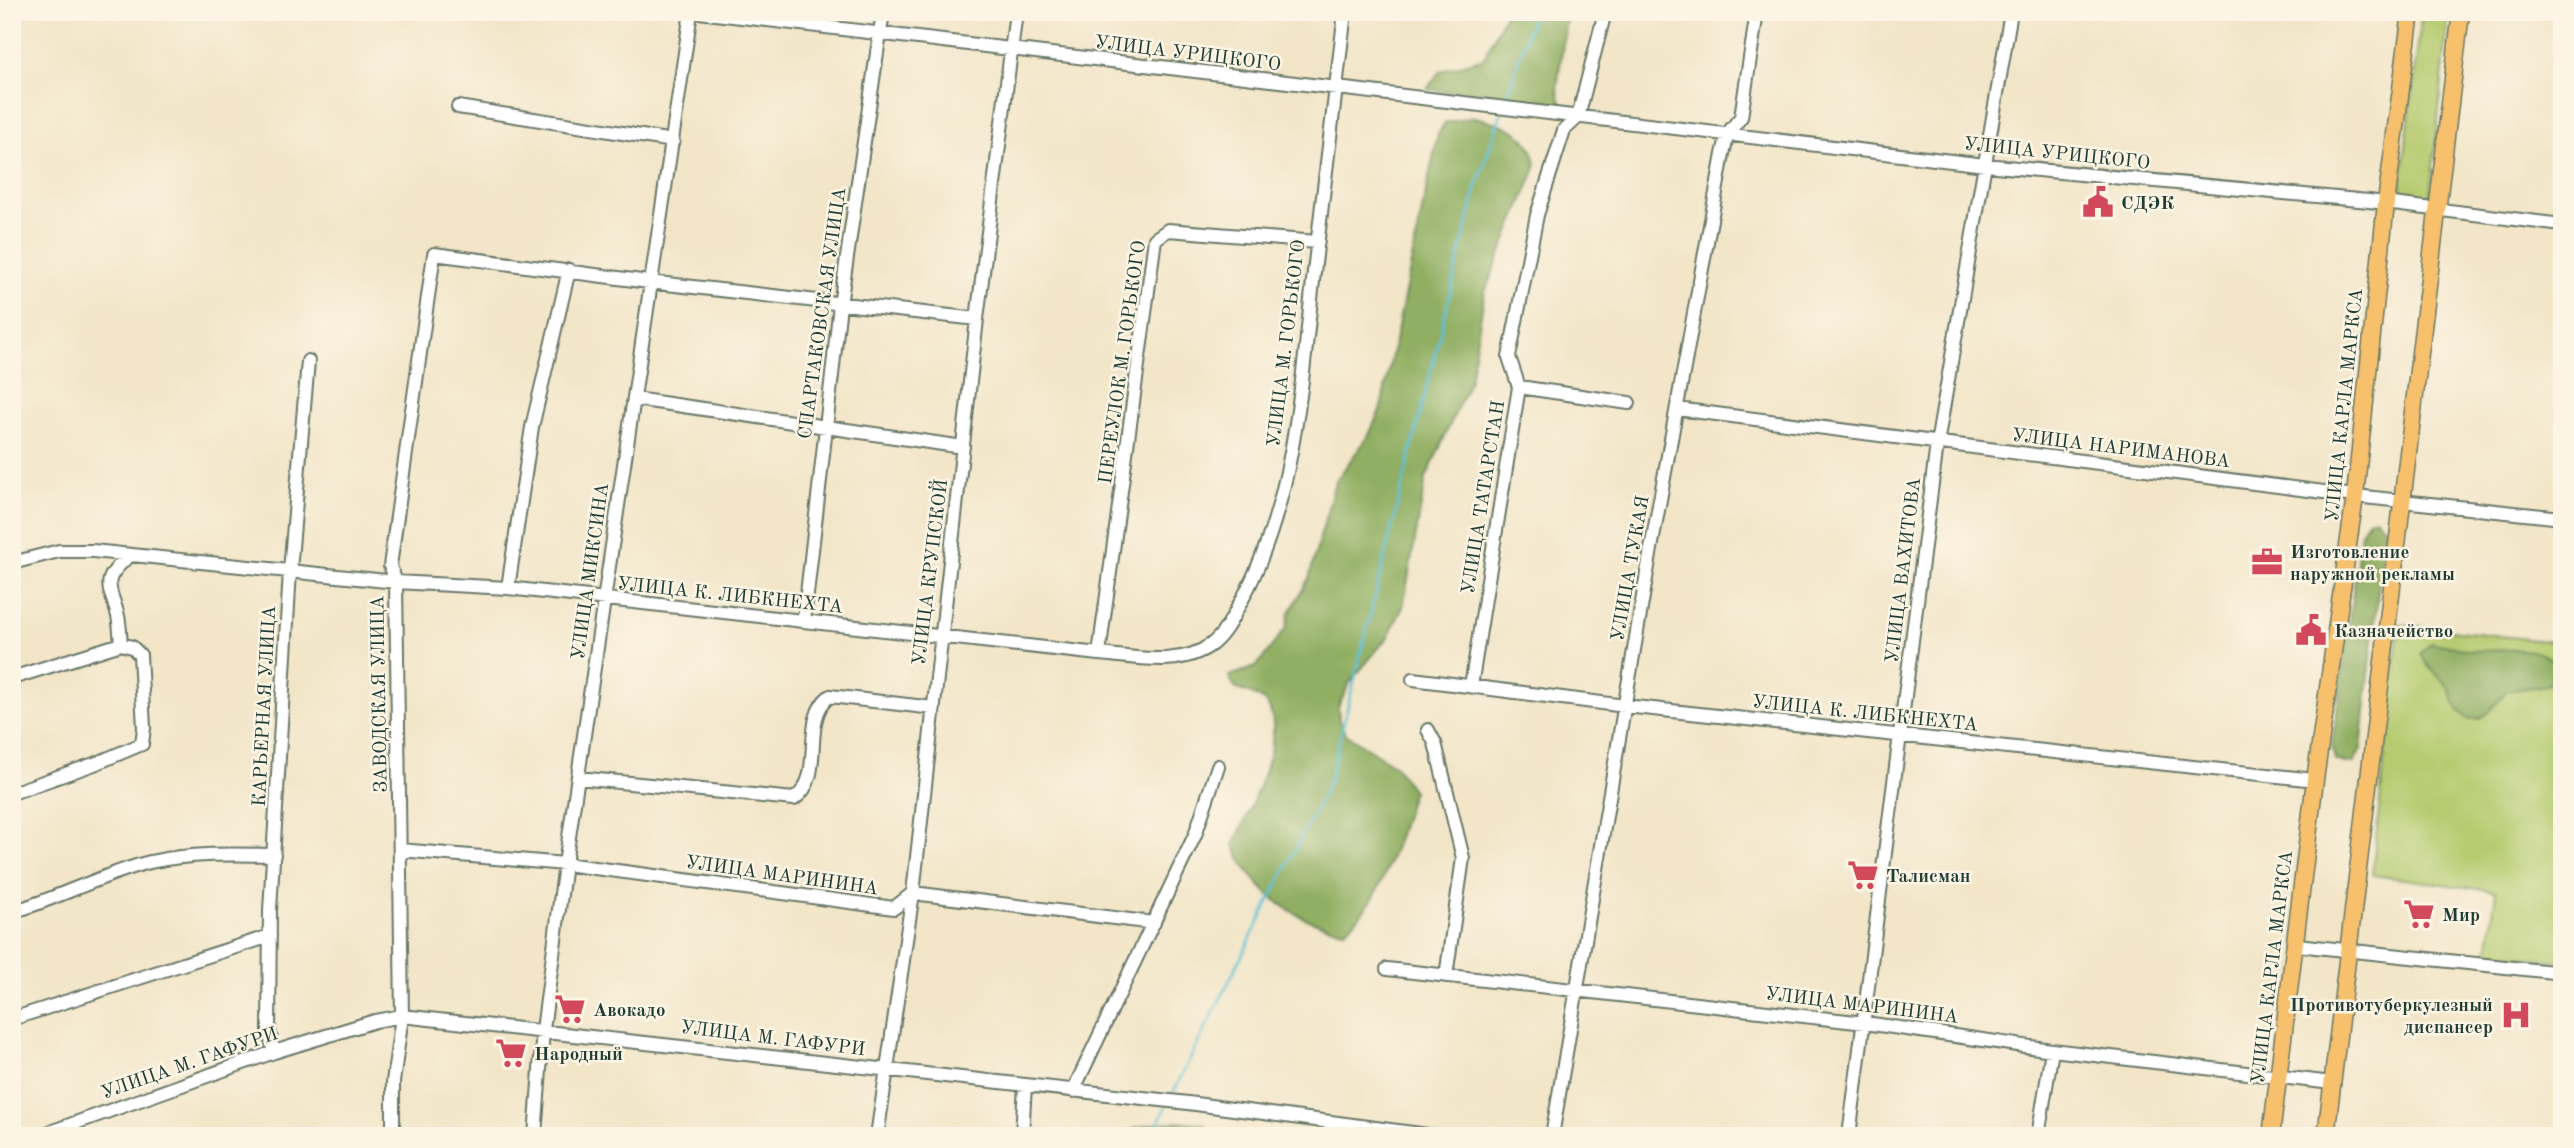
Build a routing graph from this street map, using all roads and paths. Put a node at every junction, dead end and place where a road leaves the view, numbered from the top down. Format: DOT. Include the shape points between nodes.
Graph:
graph roads {
  1 [pos="691,12"];
  2 [pos="699,12"];
  3 [pos="883,12"];
  4 [pos="1016,12"];
  5 [pos="1345,12"];
  6 [pos="1605,12"];
  7 [pos="1757,12"];
  8 [pos="2011,12"];
  9 [pos="2411,12"];
  10 [pos="2461,12"];
  11 [pos="881,35"];
  12 [pos="1012,50"];
  13 [pos="1335,90"];
  14 [pos="458,107"];
  15 [pos="1578,117"];
  16 [pos="1728,133"];
  17 [pos="673,141"];
  18 [pos="1985,165"];
  19 [pos="2386,203"];
  20 [pos="2439,209"];
  21 [pos="2562,225"];
  22 [pos="1317,242"];
  23 [pos="569,270"];
  24 [pos="649,282"];
  25 [pos="840,305"];
  26 [pos="976,319"];
  27 [pos="308,361"];
  28 [pos="1519,387"];
  29 [pos="635,399"];
  30 [pos="1629,403"];
  31 [pos="1677,409"];
  32 [pos="824,428"];
  33 [pos="1937,444"];
  34 [pos="963,447"];
  35 [pos="2355,496"];
  36 [pos="2405,501"];
  37 [pos="2562,518"];
  38 [pos="129,556"];
  39 [pos="12,564"];
  40 [pos="290,571"];
  41 [pos="396,582"];
  42 [pos="508,588"];
  43 [pos="602,601"];
  44 [pos="804,620"];
  45 [pos="940,636"];
  46 [pos="121,644"];
  47 [pos="1196,653"];
  48 [pos="1099,654"];
  49 [pos="12,678"];
  50 [pos="1413,679"];
  51 [pos="1471,686"];
  52 [pos="1625,706"];
  53 [pos="934,708"];
  54 [pos="1427,730"];
  55 [pos="1901,735"];
  56 [pos="1218,766"];
  57 [pos="579,778"];
  58 [pos="2315,780"];
  59 [pos="12,793"];
  60 [pos="400,850"];
  61 [pos="274,855"];
  62 [pos="565,864"];
  63 [pos="914,893"];
  64 [pos="12,912"];
  65 [pos="1154,923"];
  66 [pos="270,936"];
  67 [pos="2297,945"];
  68 [pos="2350,951"];
  69 [pos="1387,969"];
  70 [pos="2562,974"];
  71 [pos="1446,976"];
  72 [pos="1578,990"];
  73 [pos="402,1016"];
  74 [pos="12,1022"];
  75 [pos="1865,1023"];
  76 [pos="543,1030"];
  77 [pos="2052,1049"];
  78 [pos="274,1052"];
  79 [pos="886,1069"];
  80 [pos="2277,1077"];
  81 [pos="2332,1083"];
  82 [pos="1025,1085"];
  83 [pos="1073,1091"];
  84 [pos="39,1136"];
  85 [pos="393,1136"];
  86 [pos="535,1136"];
  87 [pos="877,1136"];
  88 [pos="1022,1136"];
  89 [pos="1436,1136"];
  90 [pos="1552,1136"];
  91 [pos="1849,1136"];
  92 [pos="2038,1136"];
  93 [pos="2271,1136"];
  94 [pos="2326,1136"];
  1 -- 17 [label="street, УЛИЦА МИКСИНА"];
  2 -- 11 [label="street, УЛИЦА УРИЦКОГО"];
  3 -- 11 [label="street, СПАРТАКОВСКАЯ УЛИЦА"];
  4 -- 12 [label="street, УЛИЦА КРУПСКОЙ"];
  5 -- 13 [label="street, УЛИЦА М. ГОРЬКОГО"];
  6 -- 15 [label="street, УЛИЦА ТАТАРСТАН"];
  7 -- 16 [label="street, УЛИЦА ТУКАЯ" via="1741,117"];
  8 -- 18 [label="street, УЛИЦА ВАХИТОВА"];
  9 -- 19 [label="main road, УЛИЦА КАРЛА МАРКСА"];
  10 -- 20 [label="main road"];
  11 -- 12 [label="street, УЛИЦА УРИЦКОГО"];
  11 -- 25 [label="street, СПАРТАКОВСКАЯ УЛИЦА"];
  12 -- 13 [label="street, УЛИЦА УРИЦКОГО"];
  12 -- 26 [label="street, УЛИЦА КРУПСКОЙ"];
  13 -- 15 [label="street, УЛИЦА УРИЦКОГО"];
  13 -- 22 [label="street, УЛИЦА М. ГОРЬКОГО"];
  14 -- 17 [label="street"];
  15 -- 16 [label="street, УЛИЦА УРИЦКОГО"];
  15 -- 28 [label="street, УЛИЦА ТАТАРСТАН" via="1564,130 1537,215 1509,357"];
  16 -- 18 [label="street, УЛИЦА УРИЦКОГО"];
  16 -- 31 [label="street, УЛИЦА ТУКАЯ"];
  17 -- 24 [label="street, УЛИЦА МИКСИНА"];
  18 -- 19 [label="street, УЛИЦА УРИЦКОГО"];
  18 -- 33 [label="street, УЛИЦА ВАХИТОВА"];
  19 -- 20 [label="street, УЛИЦА УРИЦКОГО"];
  19 -- 35 [label="main road, УЛИЦА КАРЛА МАРКСА"];
  20 -- 21 [label="street, УЛИЦА УРИЦКОГО"];
  20 -- 36 [label="main road"];
  22 -- 47 [label="street, УЛИЦА М. ГОРЬКОГО" via="1289,461 1271,537 1231,619 1216,640"];
  22 -- 48 [label="street, ПЕРЕУЛОК М. ГОРЬКОГО" via="1168,230 1155,239"];
  23 -- 24 [label="street"];
  23 -- 41 [label="street, ЗАВОДСКАЯ УЛИЦА" via="434,254 390,566"];
  23 -- 42 [label="street" via="532,427"];
  24 -- 25 [label="street"];
  24 -- 29 [label="street, УЛИЦА МИКСИНА"];
  25 -- 26 [label="street"];
  25 -- 32 [label="street, СПАРТАКОВСКАЯ УЛИЦА"];
  26 -- 34 [label="street, УЛИЦА КРУПСКОЙ"];
  27 -- 40 [label="street, КАРЬЕРНАЯ УЛИЦА"];
  28 -- 30 [label="street"];
  28 -- 51 [label="street, УЛИЦА ТАТАРСТАН"];
  29 -- 32 [label="street"];
  29 -- 43 [label="street, УЛИЦА МИКСИНА"];
  31 -- 33 [label="street, УЛИЦА НАРИМАНОВА"];
  31 -- 52 [label="street, УЛИЦА ТУКАЯ"];
  32 -- 34 [label="street"];
  32 -- 44 [label="street, СПАРТАКОВСКАЯ УЛИЦА"];
  33 -- 35 [label="street, УЛИЦА НАРИМАНОВА"];
  33 -- 55 [label="street, УЛИЦА ВАХИТОВА"];
  34 -- 45 [label="street, УЛИЦА КРУПСКОЙ"];
  35 -- 36 [label="street, УЛИЦА НАРИМАНОВА"];
  35 -- 58 [label="main road, УЛИЦА КАРЛА МАРКСА"];
  36 -- 37 [label="street, УЛИЦА НАРИМАНОВА"];
  36 -- 68 [label="main road"];
  38 -- 39 [label="street, УЛИЦА К. ЛИБКНЕХТА" via="59,551"];
  38 -- 40 [label="street, УЛИЦА К. ЛИБКНЕХТА"];
  38 -- 46 [label="street" via="108,587 118,615"];
  40 -- 41 [label="street, УЛИЦА К. ЛИБКНЕХТА"];
  40 -- 61 [label="street, КАРЬЕРНАЯ УЛИЦА"];
  41 -- 42 [label="street, УЛИЦА К. ЛИБКНЕХТА"];
  41 -- 60 [label="street, ЗАВОДСКАЯ УЛИЦА"];
  42 -- 43 [label="street, УЛИЦА К. ЛИБКНЕХТА"];
  43 -- 44 [label="street, УЛИЦА К. ЛИБКНЕХТА"];
  43 -- 57 [label="street, УЛИЦА МИКСИНА"];
  44 -- 45 [label="street, УЛИЦА К. ЛИБКНЕХТА"];
  45 -- 48 [label="street, УЛИЦА К. ЛИБКНЕХТА"];
  45 -- 53 [label="street, УЛИЦА КРУПСКОЙ"];
  46 -- 49 [label="street"];
  46 -- 59 [label="street" via="140,655 142,744"];
  47 -- 48 [label="street, УЛИЦА К. ЛИБКНЕХТА" via="1167,660"];
  50 -- 51 [label="street, УЛИЦА К. ЛИБКНЕХТА"];
  51 -- 52 [label="street, УЛИЦА К. ЛИБКНЕХТА"];
  52 -- 55 [label="street, УЛИЦА К. ЛИБКНЕХТА"];
  52 -- 72 [label="street, УЛИЦА ТУКАЯ"];
  53 -- 57 [label="street" via="830,696 823,701 818,719 807,782 794,799"];
  53 -- 63 [label="street, УЛИЦА КРУПСКОЙ"];
  54 -- 71 [label="street" via="1435,743 1463,858"];
  55 -- 58 [label="street, УЛИЦА К. ЛИБКНЕХТА"];
  55 -- 75 [label="street, УЛИЦА ВАХИТОВА"];
  56 -- 65 [label="street" via="1195,835"];
  57 -- 62 [label="street, УЛИЦА МИКСИНА"];
  58 -- 67 [label="main road, УЛИЦА КАРЛА МАРКСА"];
  60 -- 62 [label="street, УЛИЦА МАРИНИНА"];
  60 -- 73 [label="street, ЗАВОДСКАЯ УЛИЦА"];
  61 -- 64 [label="street" via="224,854 147,863"];
  61 -- 66 [label="street, КАРЬЕРНАЯ УЛИЦА"];
  62 -- 63 [label="street, УЛИЦА МАРИНИНА" via="894,908"];
  62 -- 76 [label="street, УЛИЦА МИКСИНА"];
  63 -- 65 [label="street"];
  63 -- 79 [label="street, УЛИЦА КРУПСКОЙ"];
  65 -- 83 [label="street"];
  66 -- 74 [label="street"];
  66 -- 78 [label="street, КАРЬЕРНАЯ УЛИЦА" via="269,1032"];
  67 -- 68 [label="street"];
  67 -- 80 [label="main road, УЛИЦА КАРЛА МАРКСА"];
  68 -- 70 [label="street"];
  68 -- 81 [label="main road"];
  69 -- 71 [label="street, УЛИЦА МАРИНИНА"];
  71 -- 72 [label="street, УЛИЦА МАРИНИНА"];
  72 -- 75 [label="street, УЛИЦА МАРИНИНА"];
  72 -- 90 [label="street, УЛИЦА ТУКАЯ"];
  73 -- 76 [label="street, УЛИЦА М. ГАФУРИ"];
  73 -- 78 [label="street, УЛИЦА М. ГАФУРИ"];
  73 -- 85 [label="street, ЗАВОДСКАЯ УЛИЦА" via="393,1082"];
  75 -- 77 [label="street, УЛИЦА МАРИНИНА"];
  75 -- 91 [label="street, УЛИЦА ВАХИТОВА"];
  76 -- 79 [label="street, УЛИЦА М. ГАФУРИ"];
  76 -- 86 [label="street, УЛИЦА МИКСИНА"];
  77 -- 80 [label="street, УЛИЦА МАРИНИНА"];
  77 -- 92 [label="street"];
  78 -- 84 [label="street, УЛИЦА М. ГАФУРИ"];
  79 -- 82 [label="street, УЛИЦА М. ГАФУРИ"];
  79 -- 87 [label="street, УЛИЦА КРУПСКОЙ"];
  80 -- 81 [label="street, УЛИЦА МАРИНИНА"];
  80 -- 93 [label="main road, УЛИЦА КАРЛА МАРКСА"];
  81 -- 94 [label="main road"];
  82 -- 83 [label="street, УЛИЦА М. ГАФУРИ"];
  82 -- 88 [label="street"];
  83 -- 89 [label="street, УЛИЦА М. ГАФУРИ"];
}
